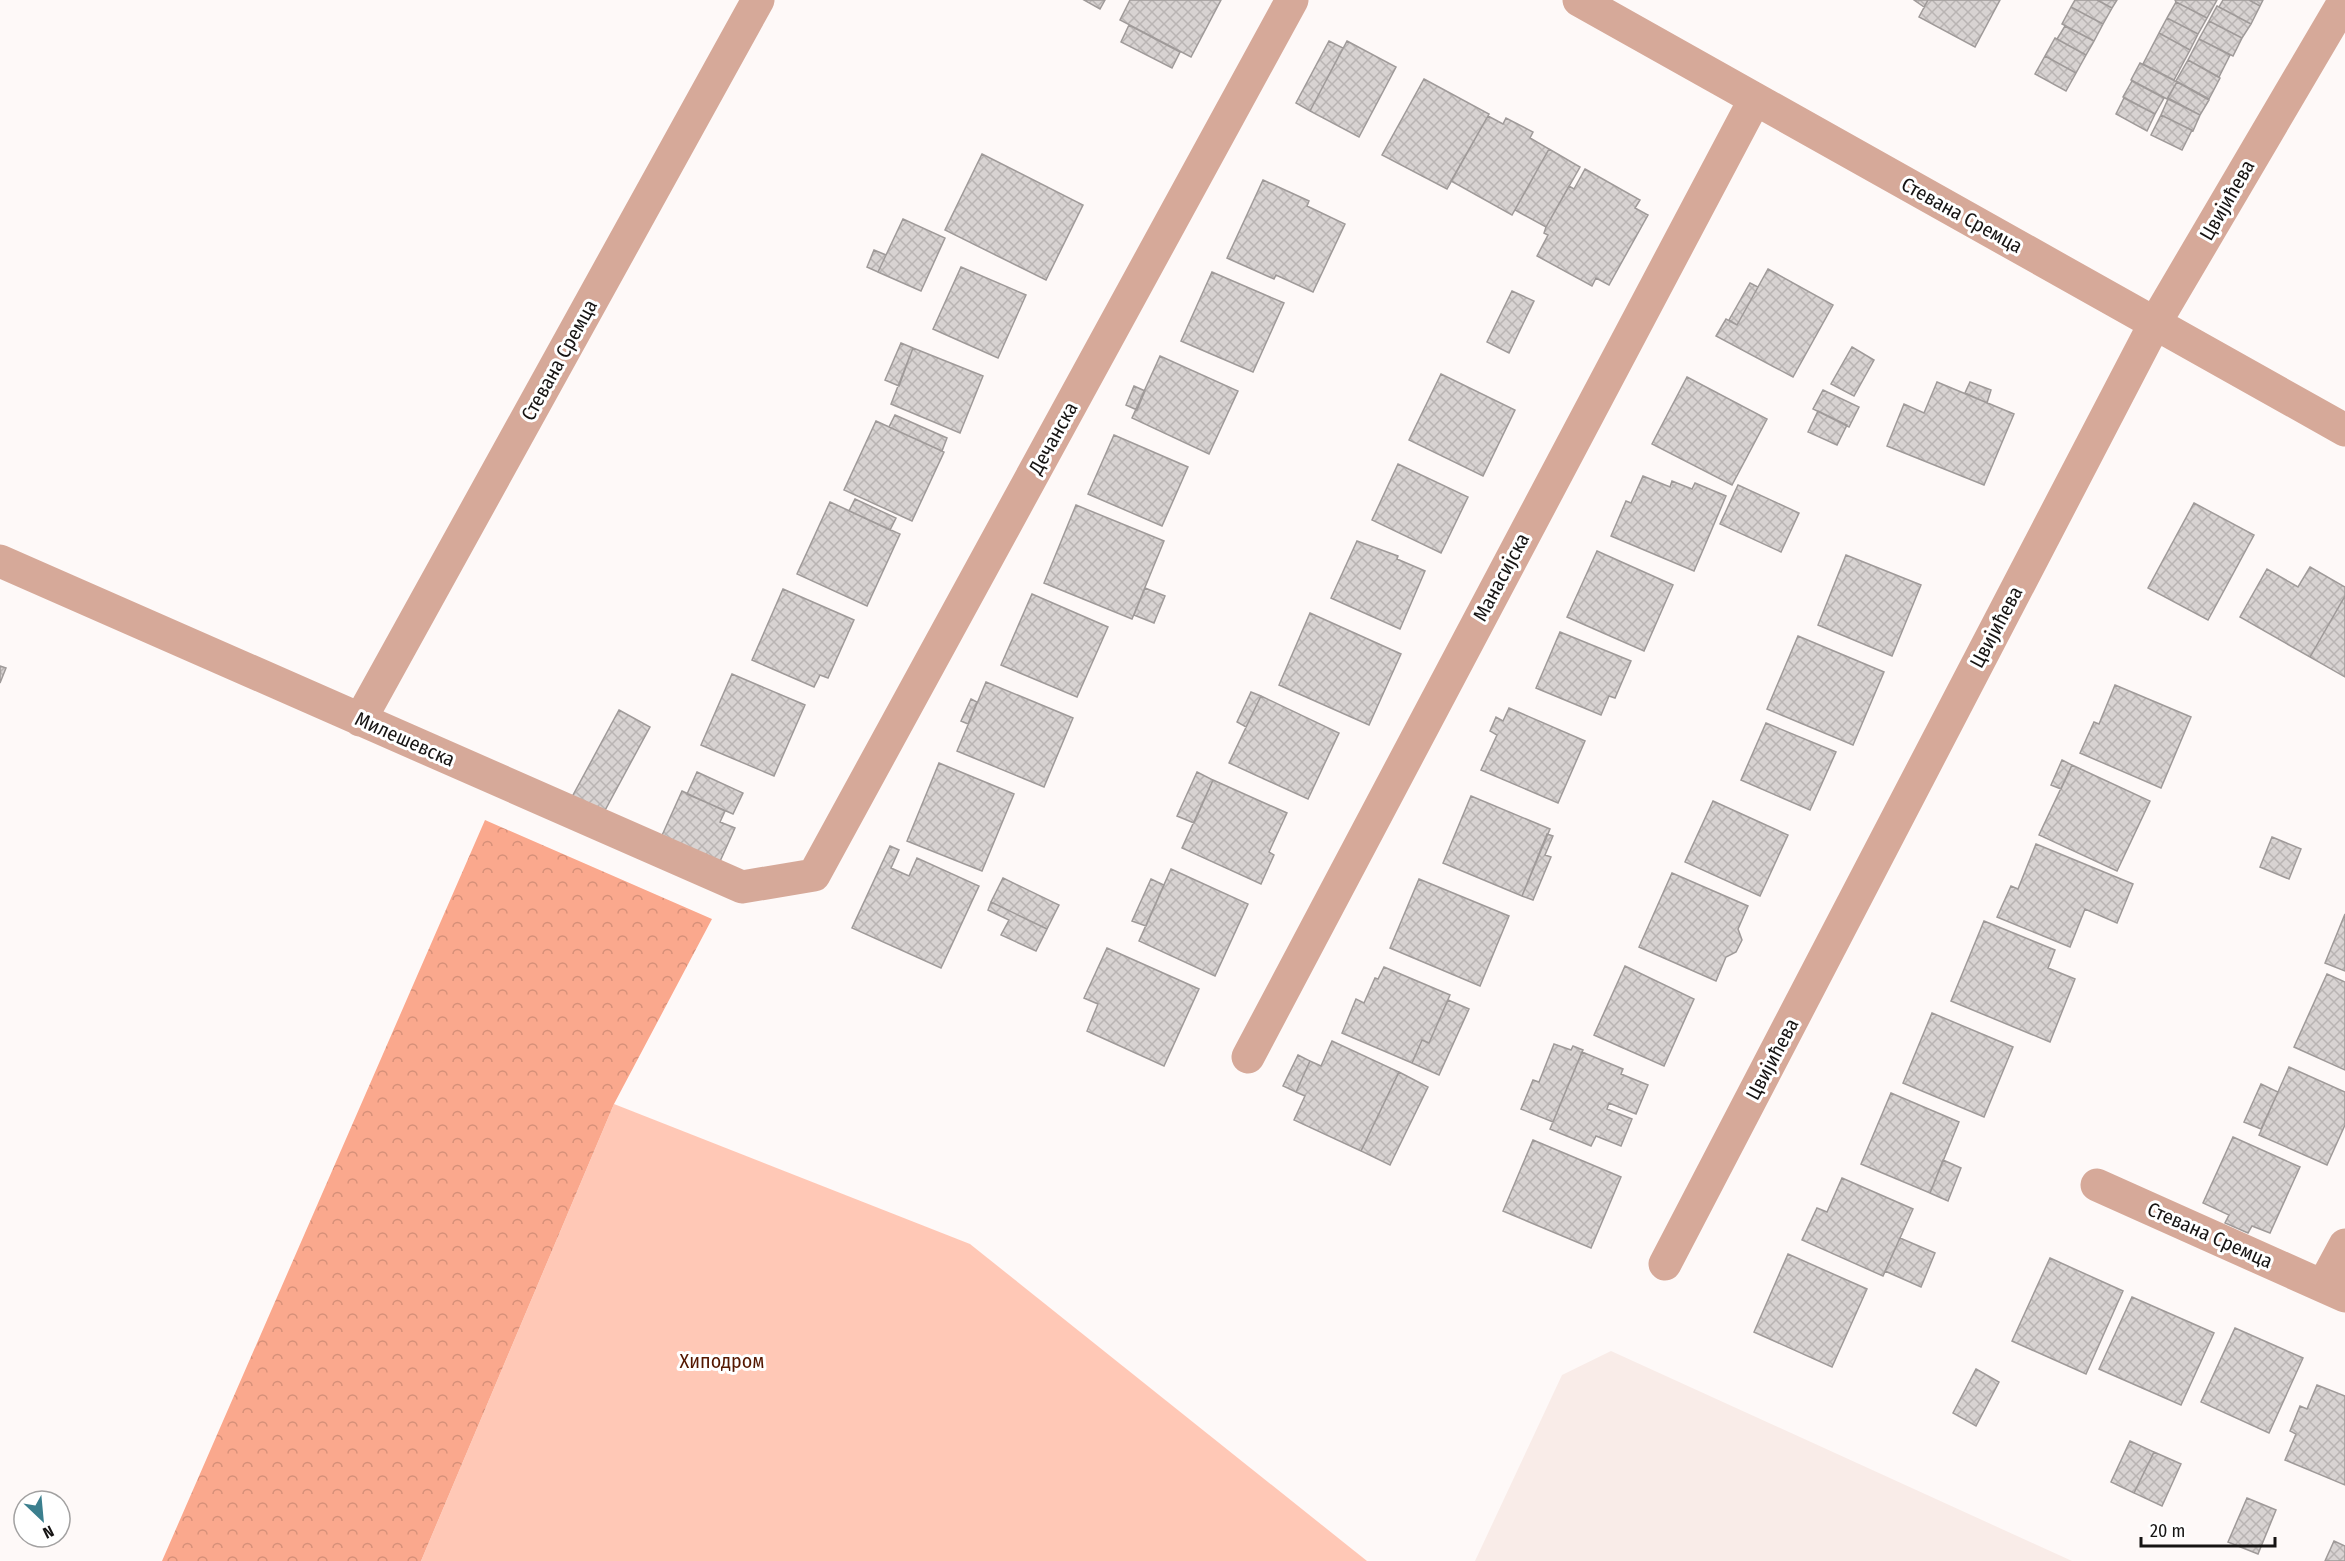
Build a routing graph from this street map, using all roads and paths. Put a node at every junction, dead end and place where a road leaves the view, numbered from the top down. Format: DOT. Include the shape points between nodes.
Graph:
graph roads {
  1 [pos="758,0"];
  2 [pos="1292,0"];
  3 [pos="1579,0"];
  4 [pos="2345,0"];
  5 [pos="1755,99"];
  6 [pos="2155,323"];
  7 [pos="2345,430"];
  8 [pos="0,561"];
  9 [pos="360,720"];
  10 [pos="814,875"];
  11 [pos="1248,1057"];
  12 [pos="2097,1185"];
  13 [pos="2345,1245"];
  14 [pos="1665,1264"];
  15 [pos="2334,1291"];
  1 -- 9 [label="street, Стевана Сремца"];
  2 -- 10 [label="street, Дечанска"];
  3 -- 5 [label="street, Стевана Сремца"];
  4 -- 6 [label="street, Цвијићева"];
  5 -- 6 [label="street, Стевана Сремца"];
  5 -- 11 [label="street, Манасијска"];
  6 -- 7 [label="street, Стевана Сремца"];
  6 -- 14 [label="street, Цвијићева"];
  8 -- 9 [label="street, Милешевска"];
  9 -- 10 [label="street, Милешевска" via="742,887"];
  12 -- 15 [label="street, Стевана Сремца"];
  13 -- 15 [label="street, Стевана Сремца"];
}
